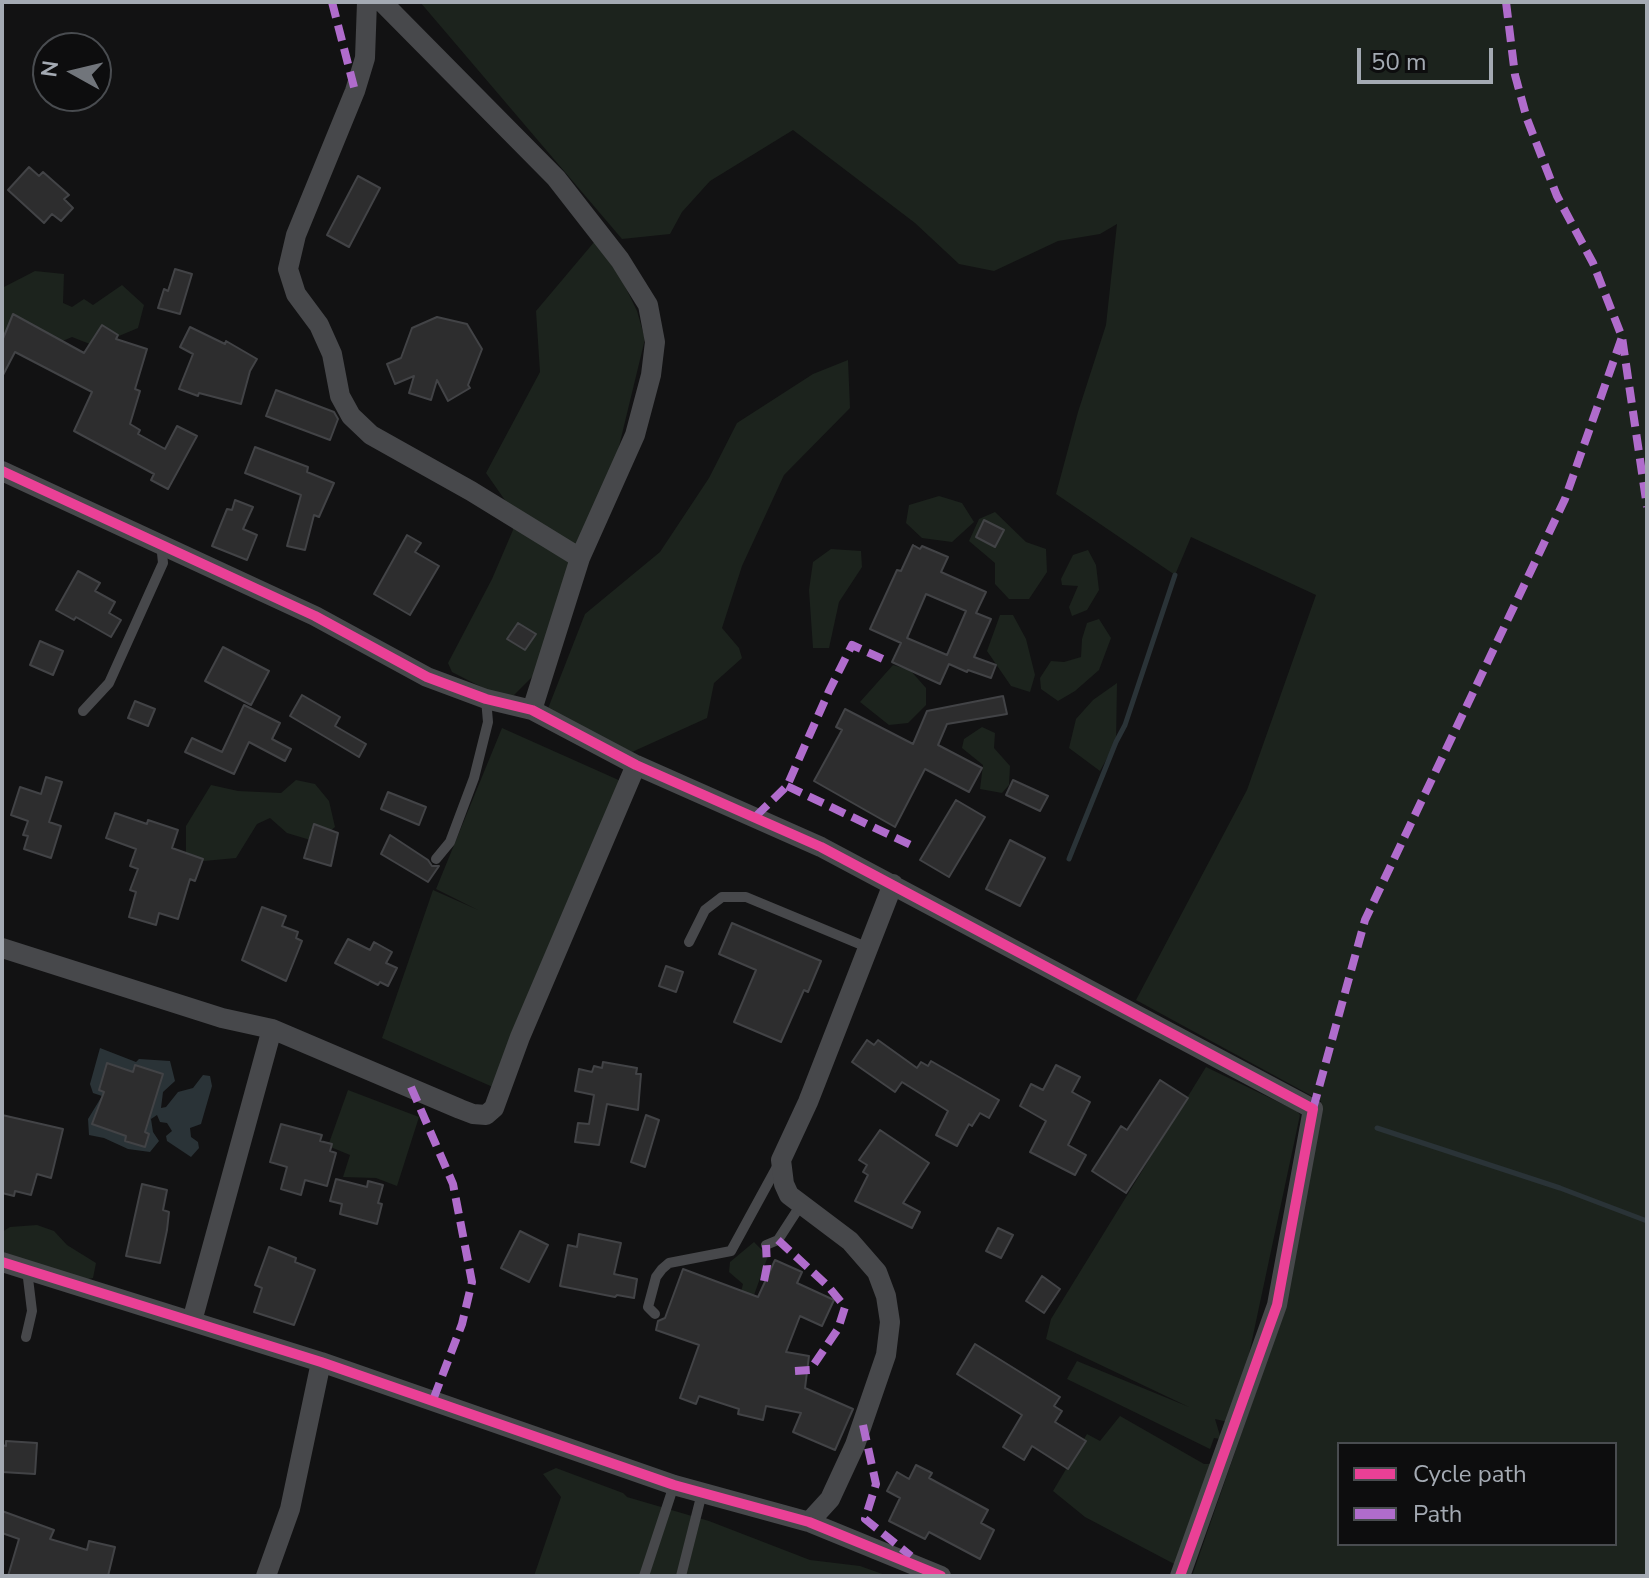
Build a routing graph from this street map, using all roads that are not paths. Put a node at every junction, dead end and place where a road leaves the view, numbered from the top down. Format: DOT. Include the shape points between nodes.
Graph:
graph roads {
  1 [pos="367,2"];
  2 [pos="382,2"];
  3 [pos="2,471"];
  4 [pos="161,543"];
  5 [pos="580,558"];
  6 [pos="486,699"];
  7 [pos="532,710"];
  8 [pos="83,711"];
  9 [pos="636,765"];
  10 [pos="436,859"];
  11 [pos="893,884"];
  12 [pos="689,942"];
  13 [pos="2,948"];
  14 [pos="869,948"];
  15 [pos="272,1029"];
  16 [pos="781,1160"];
  17 [pos="800,1206"];
  18 [pos="766,1245"];
  19 [pos="2,1262"];
  20 [pos="27,1270"];
  21 [pos="655,1314"];
  22 [pos="192,1321"];
  23 [pos="26,1337"];
  24 [pos="321,1362"];
  25 [pos="674,1485"];
  26 [pos="702,1493"];
  27 [pos="809,1522"];
  28 [pos="266,1576"];
  29 [pos="644,1576"];
  30 [pos="681,1576"];
  31 [pos="941,1576"];
  32 [pos="1180,1576"];
  1 -- 5 [label="street" via="365,58 355,91 296,235 288,269 296,294 332,354 340,396 371,435"];
  2 -- 5 [label="street" via="556,178 648,305 655,342 635,435"];
  3 -- 4 [label="street"];
  4 -- 6 [label="street" via="315,616 427,677"];
  4 -- 8 [label="lane" via="163,563 109,683"];
  5 -- 7 [label="street"];
  6 -- 7 [label="street"];
  6 -- 10 [label="lane" via="488,722 474,778 450,842"];
  7 -- 9 [label="street"];
  9 -- 11 [label="street" via="782,828"];
  9 -- 15 [label="street" via="494,1108 486,1115 460,1109"];
  11 -- 14 [label="street"];
  11 -- 32 [label="street" via="1313,1109 1277,1305"];
  12 -- 14 [label="lane" via="705,910 722,897 746,897"];
  13 -- 15 [label="street"];
  14 -- 16 [label="street"];
  15 -- 22 [label="street"];
  16 -- 17 [label="street" via="784,1184"];
  16 -- 21 [label="lane" via="731,1251 669,1263 662,1269 648,1307"];
  17 -- 18 [label="lane" via="778,1240"];
  17 -- 27 [label="street" via="850,1241 877,1272 890,1322 886,1355 855,1445 830,1499"];
  19 -- 20 [label="street"];
  20 -- 22 [label="street"];
  20 -- 23 [label="lane" via="32,1311"];
  22 -- 24 [label="street"];
  24 -- 25 [label="street"];
  24 -- 28 [label="street" via="290,1509"];
  25 -- 26 [label="street"];
  25 -- 29 [label="lane"];
  26 -- 27 [label="street"];
  26 -- 30 [label="lane"];
  27 -- 31 [label="street"];
}
